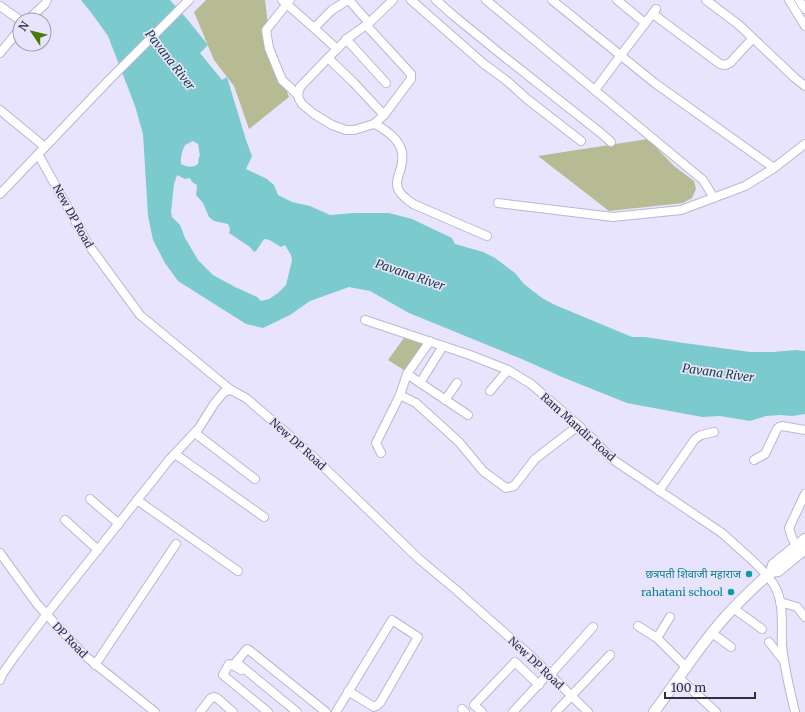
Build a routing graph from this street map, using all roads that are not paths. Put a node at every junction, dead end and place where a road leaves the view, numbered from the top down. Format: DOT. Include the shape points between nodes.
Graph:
graph roads {
  1 [pos="46,0"];
  2 [pos="189,0"];
  3 [pos="349,0"];
  4 [pos="393,0"];
  5 [pos="411,0"];
  6 [pos="436,0"];
  7 [pos="486,0"];
  8 [pos="552,0"];
  9 [pos="617,0"];
  10 [pos="706,0"];
  11 [pos="789,0"];
  12 [pos="799,0"];
  13 [pos="287,2"];
  14 [pos="0,6"];
  15 [pos="805,9"];
  16 [pos="37,12"];
  17 [pos="12,14"];
  18 [pos="645,23"];
  19 [pos="367,24"];
  20 [pos="805,26"];
  21 [pos="314,28"];
  22 [pos="753,38"];
  23 [pos="12,39"];
  24 [pos="346,39"];
  25 [pos="337,49"];
  26 [pos="0,53"];
  27 [pos="620,55"];
  28 [pos="328,58"];
  29 [pos="386,83"];
  30 [pos="805,86"];
  31 [pos="595,90"];
  32 [pos="298,96"];
  33 [pos="0,110"];
  34 [pos="384,115"];
  35 [pos="374,124"];
  36 [pos="581,141"];
  37 [pos="611,142"];
  38 [pos="805,144"];
  39 [pos="45,147"];
  40 [pos="38,154"];
  41 [pos="774,168"];
  42 [pos="0,194"];
  43 [pos="714,198"];
  44 [pos="498,203"];
  45 [pos="487,236"];
  46 [pos="365,320"];
  47 [pos="430,342"];
  48 [pos="443,346"];
  49 [pos="508,370"];
  50 [pos="407,374"];
  51 [pos="420,383"];
  52 [pos="457,383"];
  53 [pos="230,390"];
  54 [pos="490,391"];
  55 [pos="400,395"];
  56 [pos="445,400"];
  57 [pos="468,415"];
  58 [pos="578,426"];
  59 [pos="805,430"];
  60 [pos="714,432"];
  61 [pos="195,433"];
  62 [pos="381,453"];
  63 [pos="175,454"];
  64 [pos="754,460"];
  65 [pos="256,480"];
  66 [pos="659,491"];
  67 [pos="805,494"];
  68 [pos="90,499"];
  69 [pos="137,500"];
  70 [pos="264,517"];
  71 [pos="65,520"];
  72 [pos="118,524"];
  73 [pos="176,544"];
  74 [pos="802,547"];
  75 [pos="98,550"];
  76 [pos="0,553"];
  77 [pos="238,571"];
  78 [pos="770,573"];
  79 [pos="780,602"];
  80 [pos="733,608"];
  81 [pos="46,615"];
  82 [pos="670,617"];
  83 [pos="805,617"];
  84 [pos="638,626"];
  85 [pos="593,627"];
  86 [pos="762,629"];
  87 [pos="712,633"];
  88 [pos="657,638"];
  89 [pos="769,642"];
  90 [pos="731,647"];
  91 [pos="610,655"];
  92 [pos="532,657"];
  93 [pos="784,661"];
  94 [pos="93,663"];
  95 [pos="522,668"];
  96 [pos="687,668"];
  97 [pos="549,674"];
  98 [pos="679,678"];
  99 [pos="0,680"];
  100 [pos="539,685"];
  101 [pos="348,691"];
  102 [pos="572,696"];
  103 [pos="155,712"];
  104 [pos="200,712"];
  105 [pos="232,712"];
  106 [pos="268,712"];
  107 [pos="292,712"];
  108 [pos="297,712"];
  109 [pos="326,712"];
  110 [pos="336,712"];
  111 [pos="482,712"];
  112 [pos="512,712"];
  113 [pos="556,712"];
  114 [pos="588,712"];
  115 [pos="654,712"];
  116 [pos="716,712"];
  117 [pos="794,712"];
  1 -- 16 [label="street" via="46,4"];
  2 -- 39 [label="street"];
  3 -- 19 [label="street"];
  3 -- 21 [label="street" via="332,10"];
  4 -- 19 [label="street"];
  5 -- 36 [label="street" via="484,64"];
  6 -- 37 [label="street"];
  7 -- 31 [label="street"];
  8 -- 27 [label="street"];
  9 -- 18 [label="street"];
  10 -- 22 [label="street"];
  11 -- 20 [label="street"];
  12 -- 15 [label="street"];
  13 -- 21 [label="street"];
  13 -- 32 [label="street" via="266,30 269,48 282,80"];
  14 -- 17 [label="street"];
  18 -- 22 [label="street" via="654,12 720,64 725,65 730,63"];
  18 -- 27 [label="street"];
  19 -- 24 [label="street"];
  19 -- 34 [label="street" via="411,74 411,79"];
  21 -- 25 [label="street"];
  22 -- 30 [label="street"];
  23 -- 26 [label="street"];
  24 -- 25 [label="street"];
  24 -- 29 [label="street"];
  25 -- 28 [label="street"];
  27 -- 31 [label="street"];
  27 -- 41 [label="street" via="656,84"];
  28 -- 32 [label="street" via="300,88"];
  28 -- 34 [label="street"];
  31 -- 43 [label="street" via="703,180"];
  32 -- 35 [label="street" via="302,104 314,114 346,130"];
  33 -- 39 [label="street"];
  34 -- 35 [label="street"];
  35 -- 45 [label="street" via="391,135 401,148 403,161 396,183 404,197 414,204"];
  38 -- 41 [label="street"];
  39 -- 40 [label="street"];
  40 -- 42 [label="street"];
  40 -- 53 [label="street, New DP Road" via="88,244 140,315"];
  41 -- 43 [label="street" via="745,186"];
  43 -- 44 [label="street" via="681,210 612,217"];
  46 -- 47 [label="street, Ram Mandir Road"];
  47 -- 48 [label="street, Ram Mandir Road"];
  47 -- 50 [label="street"];
  48 -- 49 [label="street, Ram Mandir Road"];
  48 -- 51 [label="street"];
  49 -- 54 [label="street"];
  49 -- 58 [label="street, Ram Mandir Road" via="531,384"];
  50 -- 51 [label="street"];
  50 -- 55 [label="street"];
  51 -- 56 [label="street"];
  52 -- 56 [label="street"];
  53 -- 61 [label="street" via="224,392 214,404"];
  53 -- 92 [label="street, New DP Road" via="246,398 301,446 419,559"];
  55 -- 58 [label="street" via="416,404 459,442 483,471 506,488 514,486 535,459"];
  55 -- 62 [label="street" via="376,443"];
  56 -- 57 [label="street"];
  58 -- 66 [label="street, Ram Mandir Road" via="612,459"];
  59 -- 64 [label="street" via="779,427 765,454"];
  60 -- 66 [label="street" via="696,439"];
  61 -- 63 [label="street"];
  61 -- 65 [label="street"];
  63 -- 69 [label="street"];
  63 -- 70 [label="street"];
  66 -- 78 [label="street, Ram Mandir Road" via="722,533"];
  67 -- 74 [label="street" via="789,528"];
  68 -- 72 [label="street"];
  69 -- 72 [label="street"];
  69 -- 77 [label="street"];
  71 -- 75 [label="street"];
  72 -- 75 [label="street"];
  73 -- 94 [label="street"];
  74 -- 78 [label="main road" via="773,565"];
  75 -- 81 [label="street"];
  76 -- 81 [label="street, DP Road"];
  78 -- 79 [label="street"];
  78 -- 80 [label="main road"];
  79 -- 83 [label="street" via="797,607"];
  79 -- 93 [label="street"];
  80 -- 86 [label="street"];
  80 -- 87 [label="main road"];
  81 -- 94 [label="street, DP Road"];
  81 -- 99 [label="street"];
  82 -- 88 [label="street"];
  84 -- 88 [label="street"];
  85 -- 97 [label="street"];
  87 -- 90 [label="street"];
  87 -- 96 [label="main road"];
  88 -- 96 [label="street"];
  89 -- 93 [label="street"];
  91 -- 102 [label="street"];
  92 -- 95 [label="street"];
  92 -- 97 [label="street, New DP Road"];
  93 -- 117 [label="street"];
  94 -- 103 [label="street, DP Road"];
  95 -- 100 [label="street"];
  95 -- 111 [label="street" via="515,662 474,705"];
  96 -- 98 [label="main road"];
  97 -- 100 [label="street"];
  97 -- 102 [label="street, New DP Road"];
  98 -- 115 [label="main road"];
  98 -- 116 [label="street"];
  100 -- 112 [label="street"];
  101 -- 101 [label="street" via="392,620 418,637 380,703 374,706"];
  101 -- 110 [label="street"];
  102 -- 113 [label="street"];
  102 -- 114 [label="street, New DP Road"];
  104 -- 105 [label="street" via="214,697"];
  106 -- 107 [label="street" via="223,675 229,664 242,670"];
  108 -- 109 [label="street" via="236,662 247,649"];
}
